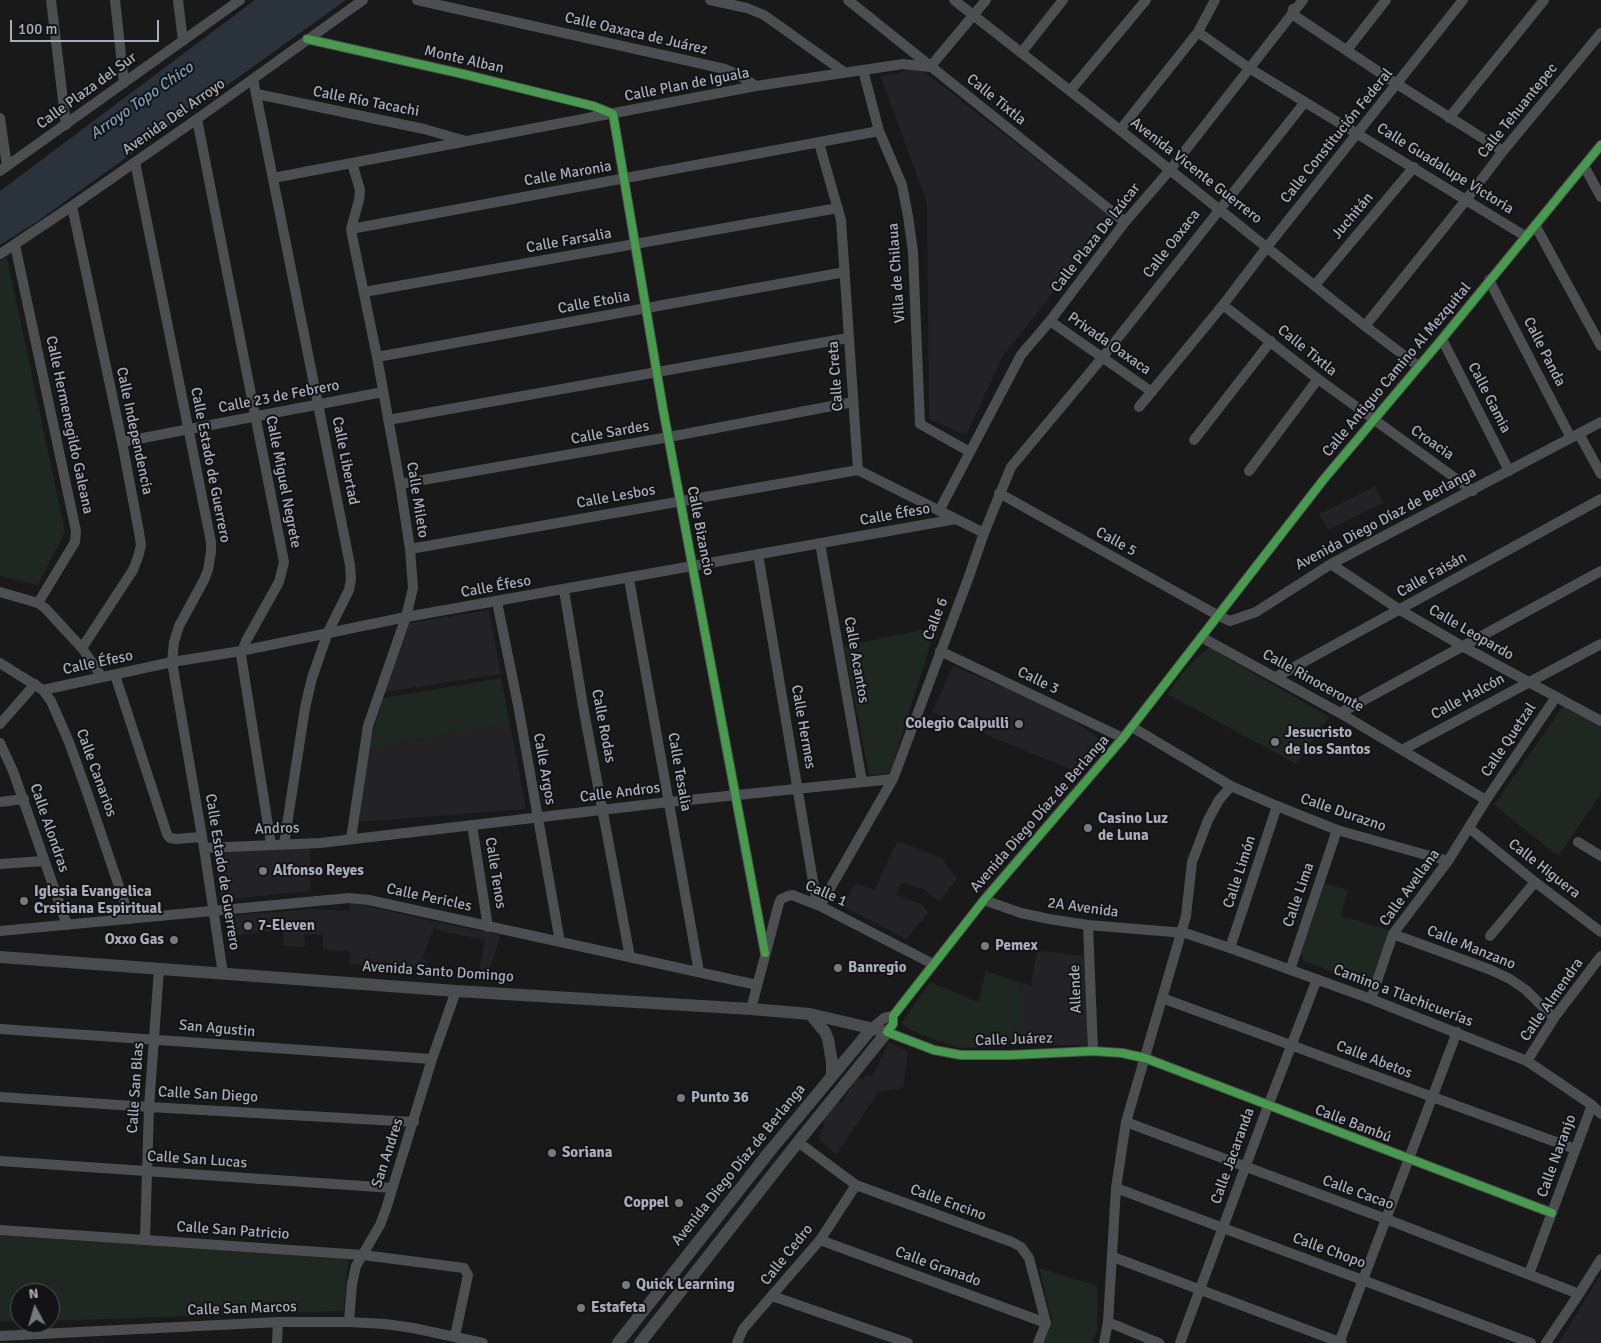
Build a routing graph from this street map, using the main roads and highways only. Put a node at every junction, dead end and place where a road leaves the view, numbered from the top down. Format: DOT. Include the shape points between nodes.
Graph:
graph roads {
  1 [pos="0,957"];
  2 [pos="810,1014"];
  3 [pos="872,1028"];
  4 [pos="887,1032"];
  5 [pos="832,1076"];
  6 [pos="618,1343"];
  7 [pos="640,1343"];
  1 -- 2 [label="main road, Avenida Santo Domingo"];
  2 -- 3 [label="main road, Avenida Santo Domingo"];
  2 -- 5 [label="main road" via="828,1040"];
  3 -- 4 [label="main road, Avenida Santo Domingo"];
  3 -- 5 [label="main road, Avenida Diego Díaz de Berlanga"];
  4 -- 7 [label="main road, Avenida Diego Díaz de Berlanga"];
  5 -- 6 [label="main road, Avenida Diego Díaz de Berlanga"];
}
